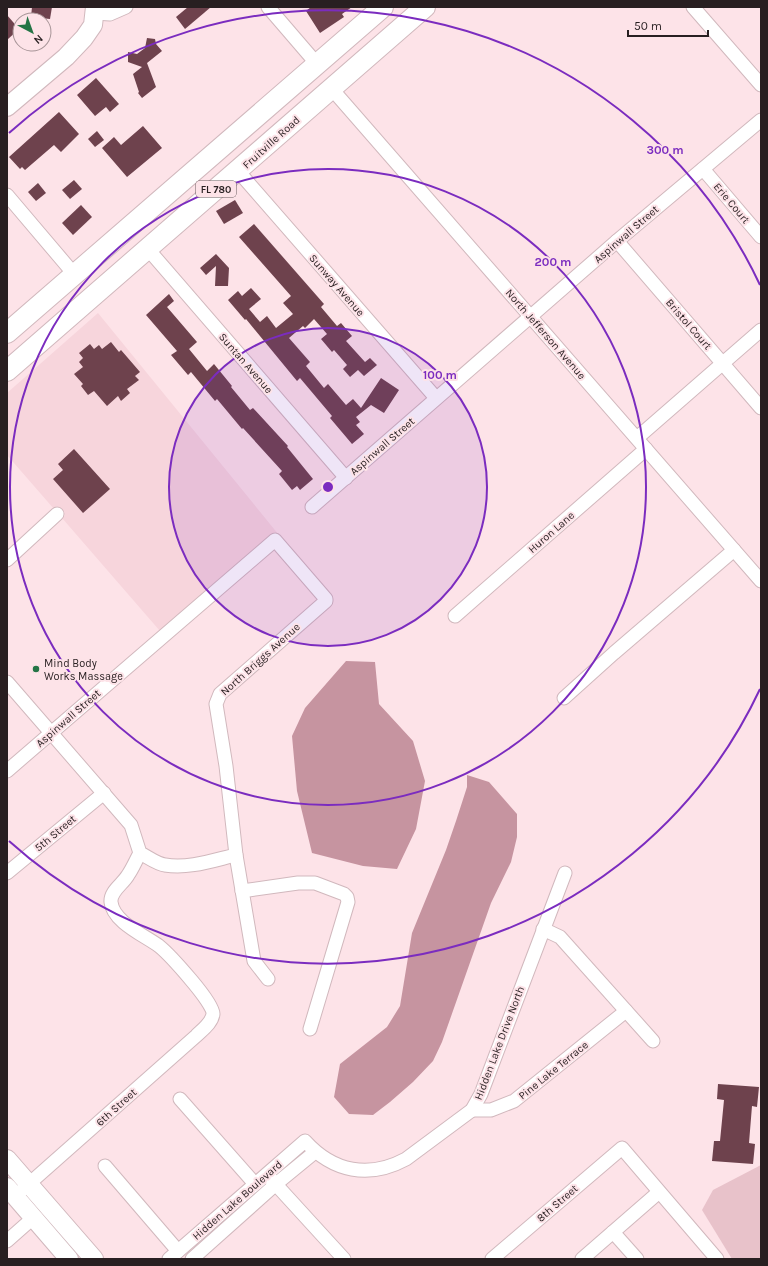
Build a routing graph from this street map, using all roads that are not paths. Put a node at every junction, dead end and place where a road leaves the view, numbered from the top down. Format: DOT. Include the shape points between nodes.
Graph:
graph roads {
  1 [pos="126,7"];
  2 [pos="268,7"];
  3 [pos="383,7"];
  4 [pos="425,7"];
  5 [pos="692,7"];
  6 [pos="95,10"];
  7 [pos="317,64"];
  8 [pos="761,85"];
  9 [pos="331,88"];
  10 [pos="7,107"];
  11 [pos="761,120"];
  12 [pos="703,169"];
  13 [pos="238,171"];
  14 [pos="7,195"];
  15 [pos="761,237"];
  16 [pos="617,241"];
  17 [pos="147,248"];
  18 [pos="74,274"];
  19 [pos="531,317"];
  20 [pos="761,330"];
  21 [pos="7,333"];
  22 [pos="723,363"];
  23 [pos="7,371"];
  24 [pos="436,398"];
  25 [pos="761,408"];
  26 [pos="637,438"];
  27 [pos="646,449"];
  28 [pos="346,478"];
  29 [pos="312,507"];
  30 [pos="57,514"];
  31 [pos="275,540"];
  32 [pos="734,550"];
  33 [pos="7,560"];
  34 [pos="761,582"];
  35 [pos="455,616"];
  36 [pos="7,682"];
  37 [pos="564,698"];
  38 [pos="52,733"];
  39 [pos="7,771"];
  40 [pos="104,793"];
  41 [pos="140,853"];
  42 [pos="236,855"];
  43 [pos="7,873"];
  44 [pos="565,873"];
  45 [pos="242,891"];
  46 [pos="543,928"];
  47 [pos="268,979"];
  48 [pos="626,1011"];
  49 [pos="310,1028"];
  50 [pos="653,1041"];
  51 [pos="180,1099"];
  52 [pos="472,1110"];
  53 [pos="305,1141"];
  54 [pos="315,1152"];
  55 [pos="7,1158"];
  56 [pos="105,1166"];
  57 [pos="266,1174"];
  58 [pos="29,1184"];
  59 [pos="255,1184"];
  60 [pos="276,1184"];
  61 [pos="11,1192"];
  62 [pos="659,1192"];
  63 [pos="33,1218"];
  64 [pos="613,1232"];
  65 [pos="7,1241"];
  66 [pos="189,1243"];
  67 [pos="173,1255"];
  68 [pos="198,1257"];
  69 [pos="69,1259"];
  70 [pos="94,1259"];
  71 [pos="344,1259"];
  72 [pos="492,1259"];
  73 [pos="582,1259"];
  74 [pos="637,1259"];
  75 [pos="717,1259"];
  1 -- 6 [label="street" via="110,14"];
  2 -- 7 [label="street"];
  3 -- 7 [label="main road, FL 780"];
  4 -- 9 [label="main road, Fruitville Road / FL 780"];
  5 -- 8 [label="street"];
  6 -- 10 [label="main road" via="93,24 84,38 66,57"];
  7 -- 18 [label="main road, FL 780"];
  9 -- 13 [label="main road, Fruitville Road / FL 780"];
  9 -- 19 [label="street, North Jefferson Avenue"];
  11 -- 12 [label="street, Aspinwall Street"];
  12 -- 15 [label="street, Erie Court"];
  12 -- 16 [label="street, Aspinwall Street"];
  13 -- 17 [label="main road, Fruitville Road / FL 780"];
  13 -- 24 [label="street, Sunway Avenue"];
  14 -- 18 [label="street"];
  16 -- 19 [label="street, Aspinwall Street"];
  16 -- 22 [label="street, Bristol Court"];
  17 -- 23 [label="main road, Fruitville Road / FL 780"];
  17 -- 28 [label="street, Suntan Avenue"];
  18 -- 21 [label="main road, FL 780"];
  19 -- 24 [label="street, Aspinwall Street"];
  19 -- 26 [label="street, North Jefferson Avenue"];
  20 -- 22 [label="street"];
  22 -- 25 [label="street, Bristol Court"];
  22 -- 26 [label="street"];
  24 -- 28 [label="street, Aspinwall Street"];
  26 -- 27 [label="street, North Jefferson Avenue"];
  27 -- 32 [label="street, North Jefferson Avenue"];
  27 -- 35 [label="street, Huron Lane"];
  28 -- 29 [label="street, Aspinwall Street"];
  30 -- 33 [label="street"];
  31 -- 38 [label="street, Aspinwall Street"];
  31 -- 42 [label="street, North Briggs Avenue" via="327,600 217,699"];
  32 -- 34 [label="street, North Jefferson Avenue"];
  32 -- 37 [label="street"];
  36 -- 38 [label="street"];
  38 -- 39 [label="street, Aspinwall Street"];
  38 -- 40 [label="street"];
  40 -- 41 [label="street" via="131,825"];
  40 -- 43 [label="street, 5th Street"];
  41 -- 42 [label="street" via="164,865 180,866"];
  41 -- 58 [label="street, 6th Street" via="128,875 113,892 112,909 121,921 172,958 206,998 214,1013 196,1036"];
  42 -- 45 [label="street, North Briggs Avenue"];
  44 -- 46 [label="street, Hidden Lake Drive North"];
  45 -- 47 [label="street, North Briggs Avenue" via="254,961"];
  45 -- 49 [label="street" via="315,883 347,897 348,902"];
  46 -- 48 [label="street" via="560,938"];
  46 -- 52 [label="street, Hidden Lake Drive North" via="481,1094"];
  48 -- 50 [label="street"];
  48 -- 52 [label="street, Pine Lake Terrace" via="514,1101 491,1110"];
  51 -- 59 [label="street"];
  52 -- 54 [label="street, Hidden Lake Drive North" via="406,1159 382,1169 347,1169 333,1164"];
  53 -- 54 [label="street, Hidden Lake Drive North"];
  53 -- 57 [label="street, Hidden Lake Boulevard"];
  54 -- 60 [label="street"];
  55 -- 58 [label="main road"];
  56 -- 67 [label="street"];
  57 -- 59 [label="street, Hidden Lake Boulevard"];
  57 -- 60 [label="street"];
  58 -- 61 [label="street, 6th Street"];
  58 -- 70 [label="main road"];
  59 -- 66 [label="street, Hidden Lake Boulevard"];
  60 -- 68 [label="street"];
  60 -- 71 [label="street"];
  61 -- 63 [label="main road"];
  62 -- 64 [label="street"];
  62 -- 72 [label="street, 8th Street" via="622,1148"];
  62 -- 75 [label="street"];
  63 -- 65 [label="street"];
  63 -- 69 [label="main road"];
  64 -- 73 [label="street"];
  64 -- 74 [label="street"];
  66 -- 67 [label="street, Hidden Lake Boulevard"];
  66 -- 68 [label="street"];
}
